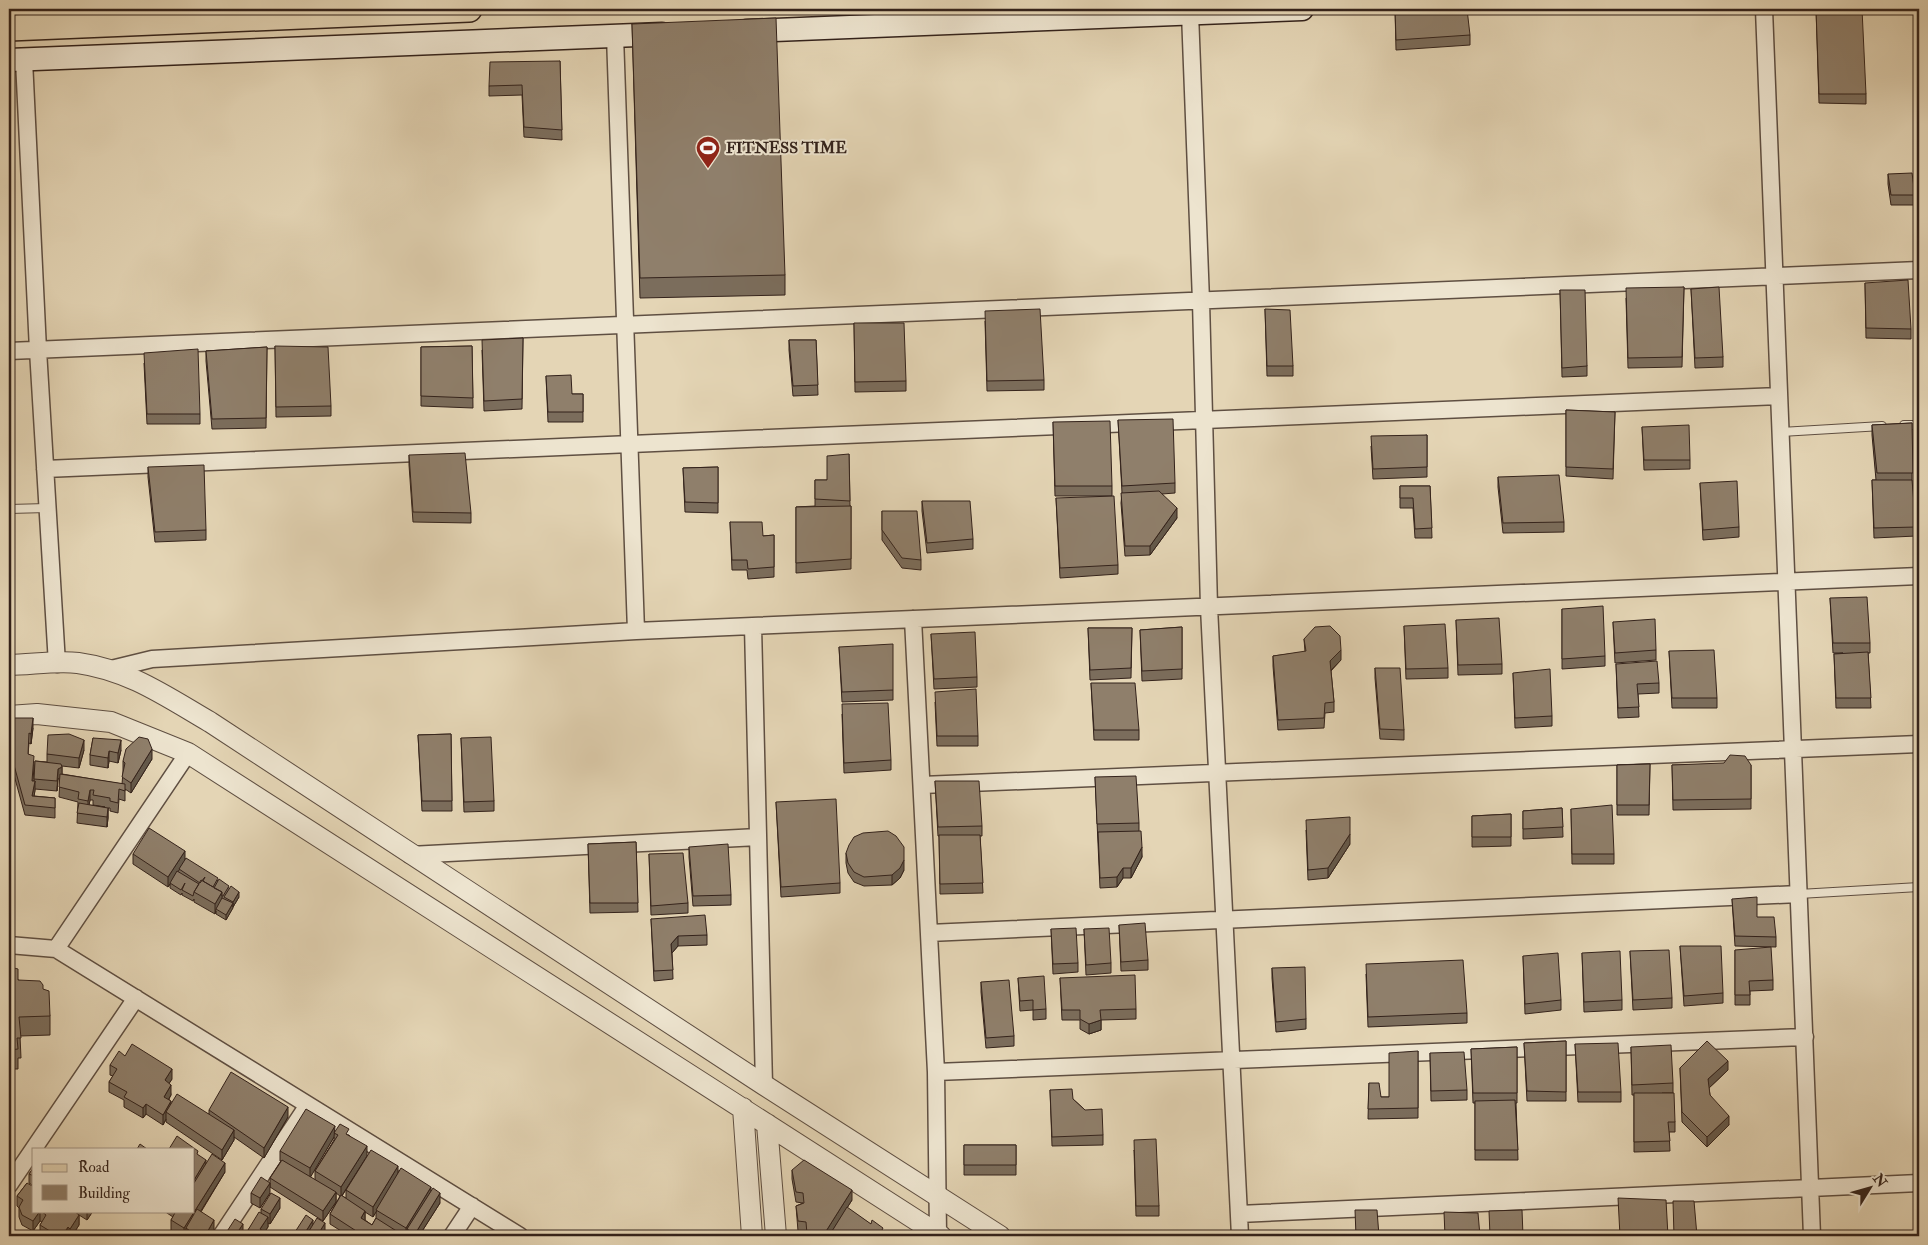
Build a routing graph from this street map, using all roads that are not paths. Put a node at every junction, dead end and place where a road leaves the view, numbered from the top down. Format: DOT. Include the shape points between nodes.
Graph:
graph roads {
  1 [pos="469,9"];
  2 [pos="1302,9"];
  3 [pos="1764,9"];
  4 [pos="1190,13"];
  5 [pos="9,28"];
  6 [pos="724,32"];
  7 [pos="685,33"];
  8 [pos="615,36"];
  9 [pos="17,60"];
  10 [pos="1919,270"];
  11 [pos="1775,277"];
  12 [pos="1201,301"];
  13 [pos="624,326"];
  14 [pos="38,350"];
  15 [pos="9,351"];
  16 [pos="1779,396"];
  17 [pos="1204,418"];
  18 [pos="1919,424"];
  19 [pos="1890,426"];
  20 [pos="1900,426"];
  21 [pos="1781,432"];
  22 [pos="629,445"];
  23 [pos="45,469"];
  24 [pos="47,508"];
  25 [pos="9,509"];
  26 [pos="1919,576"];
  27 [pos="1787,583"];
  28 [pos="1209,607"];
  29 [pos="913,619"];
  30 [pos="753,626"];
  31 [pos="636,631"];
  32 [pos="57,664"];
  33 [pos="9,665"];
  34 [pos="111,669"];
  35 [pos="9,716"];
  36 [pos="1919,744"];
  37 [pos="1793,749"];
  38 [pos="188,752"];
  39 [pos="1217,772"];
  40 [pos="922,785"];
  41 [pos="758,836"];
  42 [pos="410,855"];
  43 [pos="1919,887"];
  44 [pos="1799,894"];
  45 [pos="1224,920"];
  46 [pos="929,933"];
  47 [pos="9,945"];
  48 [pos="56,949"];
  49 [pos="136,998"];
  50 [pos="1805,1038"];
  51 [pos="1231,1059"];
  52 [pos="936,1072"];
  53 [pos="764,1085"];
  54 [pos="308,1105"];
  55 [pos="743,1108"];
  56 [pos="768,1124"];
  57 [pos="34,1148"];
  58 [pos="32,1151"];
  59 [pos="1919,1183"];
  60 [pos="9,1185"];
  61 [pos="1810,1187"];
  62 [pos="937,1197"];
  63 [pos="472,1206"];
  64 [pos="1239,1214"];
  65 [pos="939,1235"];
  66 [pos="220,1236"];
  67 [pos="452,1236"];
  68 [pos="520,1236"];
  69 [pos="752,1236"];
  70 [pos="776,1236"];
  71 [pos="1000,1236"];
  72 [pos="1240,1236"];
  73 [pos="1812,1236"];
  1 -- 5 [label="main road"];
  2 -- 4 [label="main road"];
  3 -- 11 [label="street"];
  4 -- 6 [label="main road"];
  4 -- 12 [label="street"];
  7 -- 8 [label="main road"];
  8 -- 9 [label="main road"];
  8 -- 13 [label="street"];
  9 -- 14 [label="street"];
  10 -- 11 [label="street"];
  11 -- 12 [label="street"];
  11 -- 16 [label="street"];
  12 -- 13 [label="street"];
  12 -- 17 [label="street"];
  13 -- 14 [label="street"];
  13 -- 22 [label="street"];
  14 -- 15 [label="street"];
  14 -- 23 [label="street"];
  16 -- 17 [label="street"];
  16 -- 21 [label="street"];
  17 -- 22 [label="street"];
  17 -- 28 [label="street"];
  18 -- 20 [label="lane"];
  19 -- 21 [label="lane"];
  21 -- 27 [label="street"];
  22 -- 23 [label="street"];
  22 -- 31 [label="street"];
  23 -- 24 [label="street"];
  24 -- 25 [label="lane"];
  24 -- 32 [label="street"];
  26 -- 27 [label="street"];
  27 -- 28 [label="street"];
  27 -- 37 [label="street"];
  28 -- 29 [label="street"];
  28 -- 39 [label="street"];
  29 -- 30 [label="street"];
  29 -- 40 [label="street"];
  30 -- 31 [label="street"];
  30 -- 41 [label="street"];
  31 -- 34 [label="street" via="152,659"];
  32 -- 33 [label="street"];
  32 -- 34 [label="street" via="76,663"];
  34 -- 42 [label="street" via="145,684 210,722"];
  35 -- 38 [label="street" via="37,714 111,722"];
  36 -- 37 [label="street"];
  37 -- 39 [label="street"];
  37 -- 44 [label="street"];
  38 -- 48 [label="street"];
  38 -- 55 [label="street"];
  39 -- 40 [label="street"];
  39 -- 45 [label="street"];
  40 -- 46 [label="street"];
  41 -- 42 [label="street"];
  41 -- 53 [label="street"];
  42 -- 53 [label="street"];
  43 -- 44 [label="lane"];
  44 -- 45 [label="street"];
  44 -- 50 [label="street"];
  45 -- 46 [label="street"];
  45 -- 51 [label="street"];
  46 -- 52 [label="street"];
  47 -- 48 [label="street"];
  48 -- 49 [label="street"];
  49 -- 54 [label="street"];
  49 -- 57 [label="street"];
  50 -- 51 [label="street"];
  50 -- 61 [label="street"];
  51 -- 52 [label="street"];
  51 -- 64 [label="street"];
  52 -- 62 [label="street"];
  53 -- 62 [label="street"];
  54 -- 63 [label="street"];
  54 -- 66 [label="street"];
  55 -- 56 [label="street"];
  55 -- 69 [label="street"];
  56 -- 65 [label="street"];
  56 -- 70 [label="street"];
  58 -- 60 [label="street"];
  59 -- 61 [label="street"];
  61 -- 64 [label="street"];
  61 -- 73 [label="street"];
  62 -- 65 [label="street"];
  62 -- 71 [label="street"];
  63 -- 67 [label="street"];
  63 -- 68 [label="street"];
  64 -- 72 [label="street"];
}
